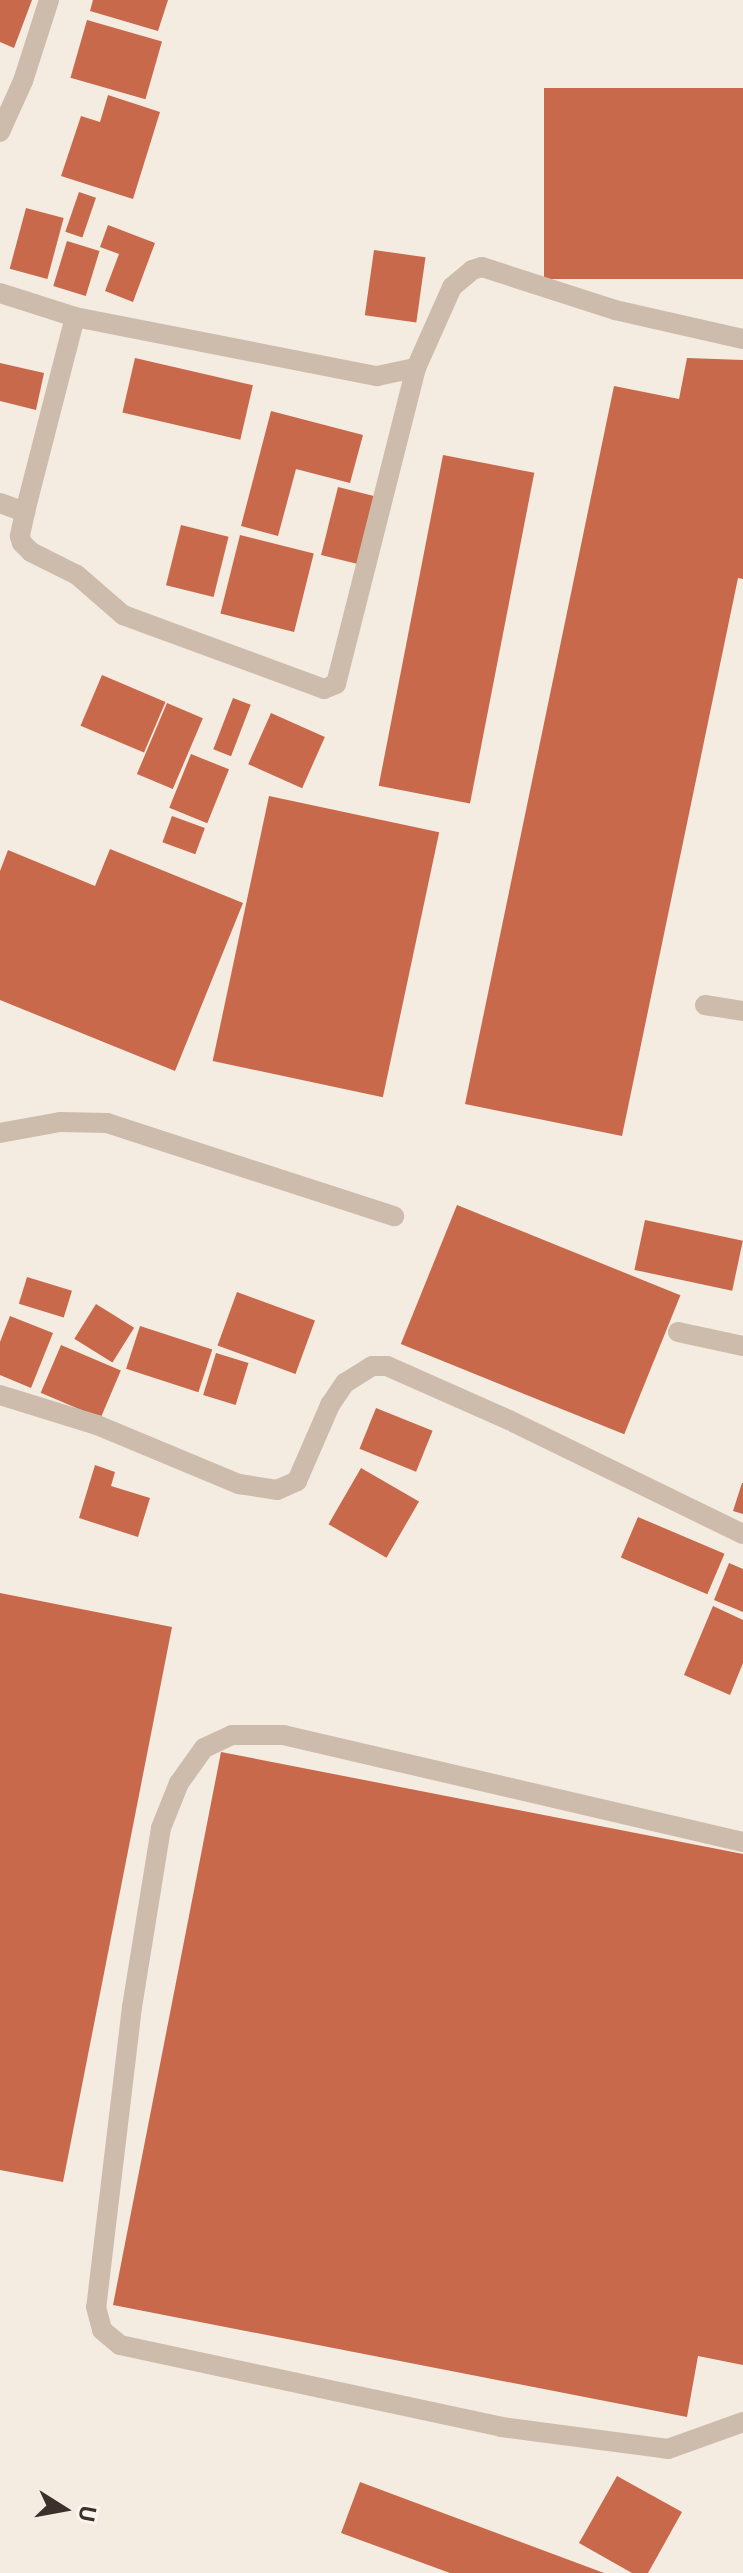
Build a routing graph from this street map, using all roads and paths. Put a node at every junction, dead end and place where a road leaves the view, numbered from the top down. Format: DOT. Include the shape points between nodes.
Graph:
graph roads {
  1 [pos="49,0"];
  2 [pos="0,132"];
  3 [pos="0,293"];
  4 [pos="75,317"];
  5 [pos="743,339"];
  6 [pos="416,368"];
  7 [pos="0,503"];
  8 [pos="25,512"];
  9 [pos="705,1005"];
  10 [pos="743,1011"];
  11 [pos="0,1133"];
  12 [pos="394,1216"];
  13 [pos="678,1332"];
  14 [pos="743,1346"];
  15 [pos="0,1395"];
  16 [pos="743,1534"];
  17 [pos="743,1842"];
  18 [pos="743,2422"];
  1 -- 2 [label="street"];
  3 -- 4 [label="street"];
  4 -- 6 [label="street" via="377,376"];
  4 -- 8 [label="street"];
  5 -- 6 [label="street" via="615,310 482,267 452,287"];
  6 -- 8 [label="street" via="331,688 123,615 77,575 26,548 20,536"];
  7 -- 8 [label="street"];
  9 -- 10 [label="street"];
  11 -- 12 [label="street" via="60,1122 107,1123"];
  13 -- 14 [label="street"];
  15 -- 16 [label="street" via="97,1425 239,1484 277,1490 297,1481 345,1383 372,1366 387,1366"];
  17 -- 18 [label="street" via="284,1735 232,1735 204,1748 179,1783 161,1828 132,2007 96,2307 102,2330 120,2345 501,2427 668,2449"];
}
